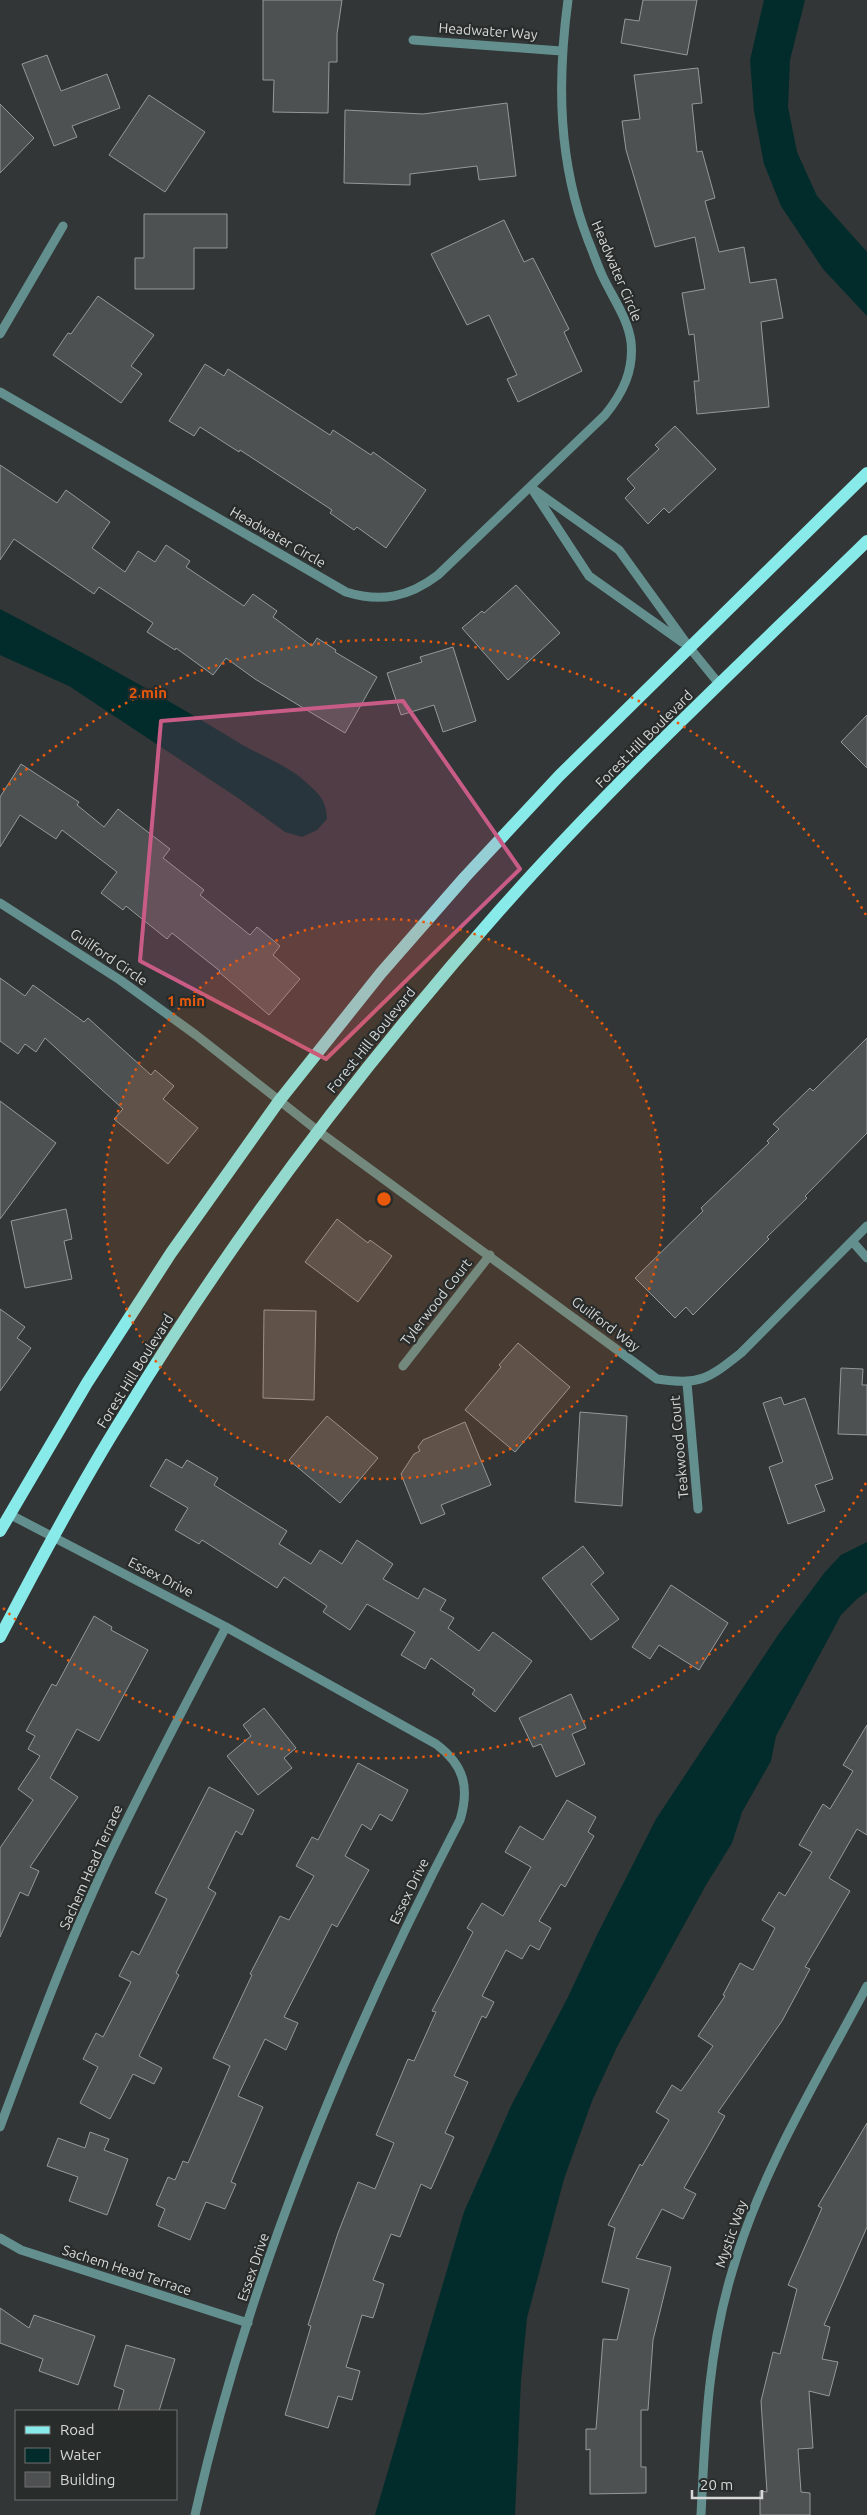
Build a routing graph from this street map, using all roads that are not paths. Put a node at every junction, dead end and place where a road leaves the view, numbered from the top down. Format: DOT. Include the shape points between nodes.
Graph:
graph roads {
  1 [pos="568,0"];
  2 [pos="413,40"];
  3 [pos="561,51"];
  4 [pos="63,226"];
  5 [pos="0,334"];
  6 [pos="0,392"];
  7 [pos="867,472"];
  8 [pos="530,486"];
  9 [pos="867,541"];
  10 [pos="688,647"];
  11 [pos="720,685"];
  12 [pos="0,903"];
  13 [pos="279,1101"];
  14 [pos="318,1131"];
  15 [pos="867,1226"];
  16 [pos="852,1241"];
  17 [pos="490,1255"];
  18 [pos="867,1258"];
  19 [pos="403,1366"];
  20 [pos="687,1383"];
  21 [pos="698,1509"];
  22 [pos="9,1514"];
  23 [pos="0,1531"];
  24 [pos="53,1537"];
  25 [pos="226,1626"];
  26 [pos="0,1637"];
  27 [pos="867,1986"];
  28 [pos="0,2127"];
  29 [pos="0,2238"];
  30 [pos="248,2322"];
  31 [pos="195,2515"];
  32 [pos="701,2515"];
  1 -- 3 [label="street, Headwater Circle"];
  2 -- 3 [label="street, Headwater Way"];
  3 -- 8 [label="street, Headwater Circle" via="560,94 568,169 581,222 627,325 631,357 629,373 616,402"];
  4 -- 5 [label="street"];
  6 -- 8 [label="street, Headwater Circle" via="346,592 361,597 394,597 424,586"];
  7 -- 10 [label="main road"];
  8 -- 10 [label="street" via="619,550"];
  8 -- 10 [label="street" via="589,576"];
  9 -- 11 [label="main road, Forest Hill Boulevard"];
  10 -- 11 [label="street"];
  10 -- 13 [label="main road" via="464,877 381,973"];
  11 -- 14 [label="main road, Forest Hill Boulevard" via="595,808 501,909 418,1005"];
  12 -- 13 [label="street, Guilford Circle" via="120,980"];
  13 -- 14 [label="street, Guilford Circle"];
  13 -- 22 [label="main road" via="171,1253 87,1383"];
  14 -- 17 [label="street, Guilford Way"];
  14 -- 24 [label="main road, Forest Hill Boulevard" via="207,1285 123,1415"];
  15 -- 16 [label="street, Guilford Way"];
  16 -- 18 [label="street"];
  16 -- 20 [label="street, Guilford Way" via="741,1353 718,1372 703,1380"];
  17 -- 19 [label="street, Tylerwood Court"];
  17 -- 20 [label="street, Guilford Way" via="657,1379"];
  20 -- 21 [label="street, Teakwood Court"];
  22 -- 23 [label="main road"];
  22 -- 24 [label="street, Essex Drive"];
  24 -- 25 [label="street, Essex Drive"];
  24 -- 26 [label="main road, Forest Hill Boulevard"];
  25 -- 28 [label="street, Sachem Head Terrace" via="163,1744 106,1864 46,2002"];
  25 -- 30 [label="street, Essex Drive" via="436,1744 449,1754 465,1786 465,1804 460,1820 381,1979 331,2096 285,2214"];
  27 -- 32 [label="street, Mystic Way" via="773,2164 754,2206 732,2272 718,2324 711,2370"];
  29 -- 30 [label="street, Sachem Head Terrace" via="21,2250"];
  30 -- 31 [label="street, Essex Drive"];
}
